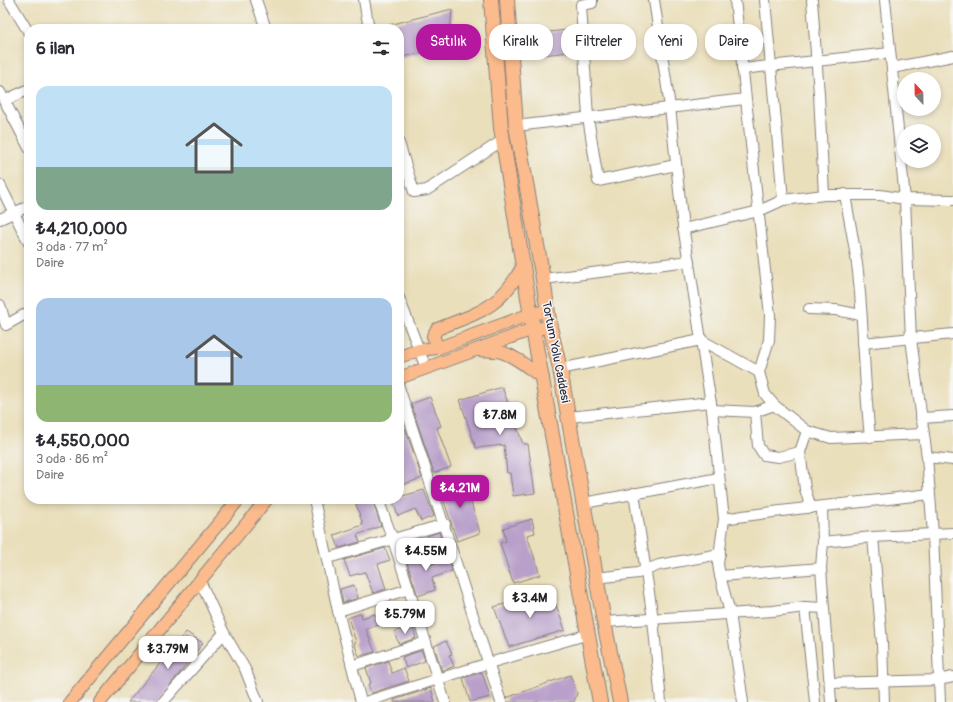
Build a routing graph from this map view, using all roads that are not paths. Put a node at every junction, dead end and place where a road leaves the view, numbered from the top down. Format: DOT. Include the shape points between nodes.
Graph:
graph roads {
  1 [pos="9,0"];
  2 [pos="256,0"];
  3 [pos="364,0"];
  4 [pos="491,0"];
  5 [pos="507,0"];
  6 [pos="592,0"];
  7 [pos="654,0"];
  8 [pos="735,0"];
  9 [pos="765,0"];
  10 [pos="812,0"];
  11 [pos="885,0"];
  12 [pos="264,24"];
  13 [pos="368,24"];
  14 [pos="24,25"];
  15 [pos="890,53"];
  16 [pos="953,56"];
  17 [pos="817,61"];
  18 [pos="771,66"];
  19 [pos="892,68"];
  20 [pos="742,69"];
  21 [pos="24,89"];
  22 [pos="2,96"];
  23 [pos="745,99"];
  24 [pos="670,107"];
  25 [pos="588,117"];
  26 [pos="516,126"];
  27 [pos="24,138"];
  28 [pos="503,140"];
  29 [pos="404,159"];
  30 [pos="676,165"];
  31 [pos="0,186"];
  32 [pos="845,194"];
  33 [pos="824,195"];
  34 [pos="905,199"];
  35 [pos="783,200"];
  36 [pos="953,200"];
  37 [pos="24,209"];
  38 [pos="760,212"];
  39 [pos="15,214"];
  40 [pos="0,220"];
  41 [pos="684,229"];
  42 [pos="24,233"];
  43 [pos="688,261"];
  44 [pos="523,266"];
  45 [pos="544,280"];
  46 [pos="0,305"];
  47 [pos="809,309"];
  48 [pos="404,311"];
  49 [pos="548,311"];
  50 [pos="531,314"];
  51 [pos="24,315"];
  52 [pos="861,315"];
  53 [pos="3,326"];
  54 [pos="550,327"];
  55 [pos="533,329"];
  56 [pos="953,334"];
  57 [pos="910,339"];
  58 [pos="701,340"];
  59 [pos="863,343"];
  60 [pos="438,348"];
  61 [pos="419,350"];
  62 [pos="476,350"];
  63 [pos="404,355"];
  64 [pos="426,368"];
  65 [pos="560,369"];
  66 [pos="759,372"];
  67 [pos="404,376"];
  68 [pos="543,378"];
  69 [pos="404,402"];
  70 [pos="774,405"];
  71 [pos="711,406"];
  72 [pos="755,412"];
  73 [pos="953,416"];
  74 [pos="569,417"];
  75 [pos="921,418"];
  76 [pos="808,431"];
  77 [pos="923,434"];
  78 [pos="870,437"];
  79 [pos="800,452"];
  80 [pos="927,457"];
  81 [pos="953,460"];
  82 [pos="719,478"];
  83 [pos="634,493"];
  84 [pos="929,494"];
  85 [pos="584,503"];
  86 [pos="235,504"];
  87 [pos="263,504"];
  88 [pos="315,504"];
  89 [pos="380,504"];
  90 [pos="822,507"];
  91 [pos="811,508"];
  92 [pos="724,519"];
  93 [pos="444,524"];
  94 [pos="953,532"];
  95 [pos="933,534"];
  96 [pos="873,537"];
  97 [pos="393,540"];
  98 [pos="823,542"];
  99 [pos="720,554"];
  100 [pos="328,558"];
  101 [pos="821,568"];
  102 [pos="647,570"];
  103 [pos="720,576"];
  104 [pos="596,578"];
  105 [pos="200,581"];
  106 [pos="409,589"];
  107 [pos="805,607"];
  108 [pos="824,608"];
  109 [pos="338,612"];
  110 [pos="730,614"];
  111 [pos="653,619"];
  112 [pos="604,622"];
  113 [pos="224,634"];
  114 [pos="589,634"];
  115 [pos="426,642"];
  116 [pos="489,662"];
  117 [pos="352,666"];
  118 [pos="953,677"];
  119 [pos="438,680"];
  120 [pos="938,680"];
  121 [pos="882,682"];
  122 [pos="830,683"];
  123 [pos="70,702"];
  124 [pos="100,702"];
  125 [pos="163,702"];
  126 [pos="258,702"];
  127 [pos="361,702"];
  128 [pos="365,702"];
  129 [pos="445,702"];
  130 [pos="501,702"];
  131 [pos="600,702"];
  132 [pos="620,702"];
  133 [pos="661,702"];
  134 [pos="743,702"];
  135 [pos="815,702"];
  136 [pos="831,702"];
  137 [pos="884,702"];
  138 [pos="940,702"];
  1 -- 14 [label="street"];
  2 -- 12 [label="street"];
  3 -- 13 [label="street"];
  4 -- 28 [label="highway, Tortum Yolu Caddesi"];
  5 -- 26 [label="highway, Tortum Yolu Caddesi"];
  6 -- 25 [label="street" via="592,4 581,5"];
  7 -- 24 [label="street"];
  8 -- 20 [label="street"];
  9 -- 18 [label="street"];
  10 -- 17 [label="street"];
  11 -- 15 [label="street"];
  15 -- 17 [label="street"];
  15 -- 19 [label="street"];
  16 -- 19 [label="street"];
  17 -- 18 [label="street"];
  17 -- 33 [label="street"];
  18 -- 20 [label="street"];
  18 -- 35 [label="street"];
  19 -- 34 [label="street"];
  20 -- 23 [label="street"];
  21 -- 22 [label="street"];
  22 -- 27 [label="street"];
  23 -- 24 [label="street"];
  23 -- 38 [label="street"];
  24 -- 25 [label="street"];
  24 -- 30 [label="street"];
  25 -- 26 [label="street"];
  25 -- 30 [label="street" via="598,181"];
  26 -- 45 [label="highway, Tortum Yolu Caddesi"];
  28 -- 29 [label="street" via="427,190 414,192"];
  28 -- 44 [label="highway, Tortum Yolu Caddesi"];
  30 -- 41 [label="street"];
  31 -- 39 [label="street"];
  32 -- 33 [label="street"];
  32 -- 34 [label="street"];
  32 -- 52 [label="street" via="858,272"];
  33 -- 35 [label="street"];
  34 -- 36 [label="street"];
  34 -- 57 [label="street"];
  35 -- 38 [label="street"];
  37 -- 39 [label="street"];
  38 -- 41 [label="street"];
  38 -- 66 [label="street" via="770,315 769,340"];
  39 -- 40 [label="street"];
  39 -- 42 [label="street"];
  41 -- 43 [label="street"];
  43 -- 45 [label="street"];
  43 -- 58 [label="street"];
  44 -- 50 [label="highway, Tortum Yolu Caddesi"];
  44 -- 60 [label="main road" via="510,287 488,308 437,329 433,336"];
  45 -- 49 [label="highway, Tortum Yolu Caddesi"];
  46 -- 53 [label="street"];
  47 -- 52 [label="street" via="836,310"];
  48 -- 61 [label="street"];
  49 -- 50 [label="main road"];
  49 -- 54 [label="highway, Tortum Yolu Caddesi"];
  50 -- 55 [label="highway, Tortum Yolu Caddesi"];
  50 -- 60 [label="main road"];
  51 -- 53 [label="street"];
  52 -- 59 [label="street"];
  54 -- 55 [label="main road"];
  54 -- 65 [label="highway, Tortum Yolu Caddesi"];
  55 -- 62 [label="main road"];
  55 -- 68 [label="highway, Tortum Yolu Caddesi"];
  56 -- 57 [label="street"];
  57 -- 59 [label="street"];
  57 -- 75 [label="street"];
  58 -- 65 [label="street"];
  58 -- 66 [label="street"];
  58 -- 71 [label="street"];
  59 -- 78 [label="street" via="864,386"];
  60 -- 61 [label="main road"];
  61 -- 63 [label="main road"];
  61 -- 64 [label="street"];
  62 -- 64 [label="main road"];
  62 -- 68 [label="main road" via="501,352 518,360"];
  64 -- 67 [label="main road"];
  65 -- 74 [label="highway, Tortum Yolu Caddesi"];
  66 -- 70 [label="street" via="765,394"];
  68 -- 114 [label="highway, Tortum Yolu Caddesi"];
  69 -- 93 [label="street"];
  70 -- 72 [label="street"];
  70 -- 76 [label="street"];
  71 -- 72 [label="street"];
  71 -- 74 [label="street"];
  71 -- 82 [label="street"];
  72 -- 79 [label="street" via="758,446 764,455 778,457"];
  73 -- 75 [label="street"];
  74 -- 85 [label="highway, Tortum Yolu Caddesi"];
  75 -- 77 [label="street"];
  76 -- 78 [label="street" via="831,438"];
  76 -- 79 [label="street"];
  77 -- 78 [label="street"];
  77 -- 80 [label="street"];
  79 -- 91 [label="street"];
  80 -- 81 [label="street"];
  80 -- 84 [label="street"];
  82 -- 83 [label="street"];
  82 -- 92 [label="street"];
  83 -- 85 [label="street"];
  83 -- 102 [label="street"];
  84 -- 90 [label="street"];
  84 -- 95 [label="street"];
  85 -- 104 [label="highway, Tortum Yolu Caddesi"];
  86 -- 123 [label="main road"];
  87 -- 105 [label="main road"];
  88 -- 100 [label="street"];
  89 -- 97 [label="street"];
  90 -- 91 [label="street"];
  90 -- 98 [label="street"];
  91 -- 92 [label="street"];
  92 -- 99 [label="street"];
  93 -- 97 [label="street"];
  93 -- 116 [label="street"];
  94 -- 95 [label="street"];
  95 -- 96 [label="street"];
  95 -- 120 [label="street"];
  96 -- 98 [label="street"];
  96 -- 121 [label="street" via="882,643"];
  97 -- 100 [label="street"];
  97 -- 106 [label="street"];
  98 -- 101 [label="street"];
  99 -- 102 [label="street" via="660,565"];
  99 -- 103 [label="street"];
  100 -- 109 [label="street"];
  101 -- 103 [label="street"];
  101 -- 108 [label="street"];
  102 -- 104 [label="street"];
  102 -- 111 [label="street"];
  103 -- 110 [label="street"];
  104 -- 112 [label="highway, Tortum Yolu Caddesi"];
  105 -- 113 [label="street"];
  105 -- 124 [label="main road"];
  106 -- 109 [label="street"];
  106 -- 115 [label="street"];
  107 -- 108 [label="street"];
  107 -- 110 [label="street"];
  107 -- 135 [label="street"];
  108 -- 122 [label="street"];
  109 -- 117 [label="street"];
  110 -- 111 [label="street"];
  110 -- 134 [label="street"];
  111 -- 112 [label="street"];
  111 -- 133 [label="street"];
  112 -- 132 [label="highway, Tortum Yolu Caddesi"];
  113 -- 125 [label="street"];
  113 -- 126 [label="street" via="246,669"];
  114 -- 116 [label="street"];
  114 -- 131 [label="highway, Tortum Yolu Caddesi"];
  115 -- 117 [label="street"];
  115 -- 119 [label="street"];
  116 -- 119 [label="street"];
  116 -- 130 [label="street"];
  117 -- 127 [label="street"];
  118 -- 120 [label="street"];
  119 -- 128 [label="street"];
  119 -- 129 [label="street"];
  120 -- 121 [label="street"];
  120 -- 138 [label="street"];
  121 -- 122 [label="street"];
  121 -- 137 [label="street"];
  122 -- 136 [label="street"];
}
